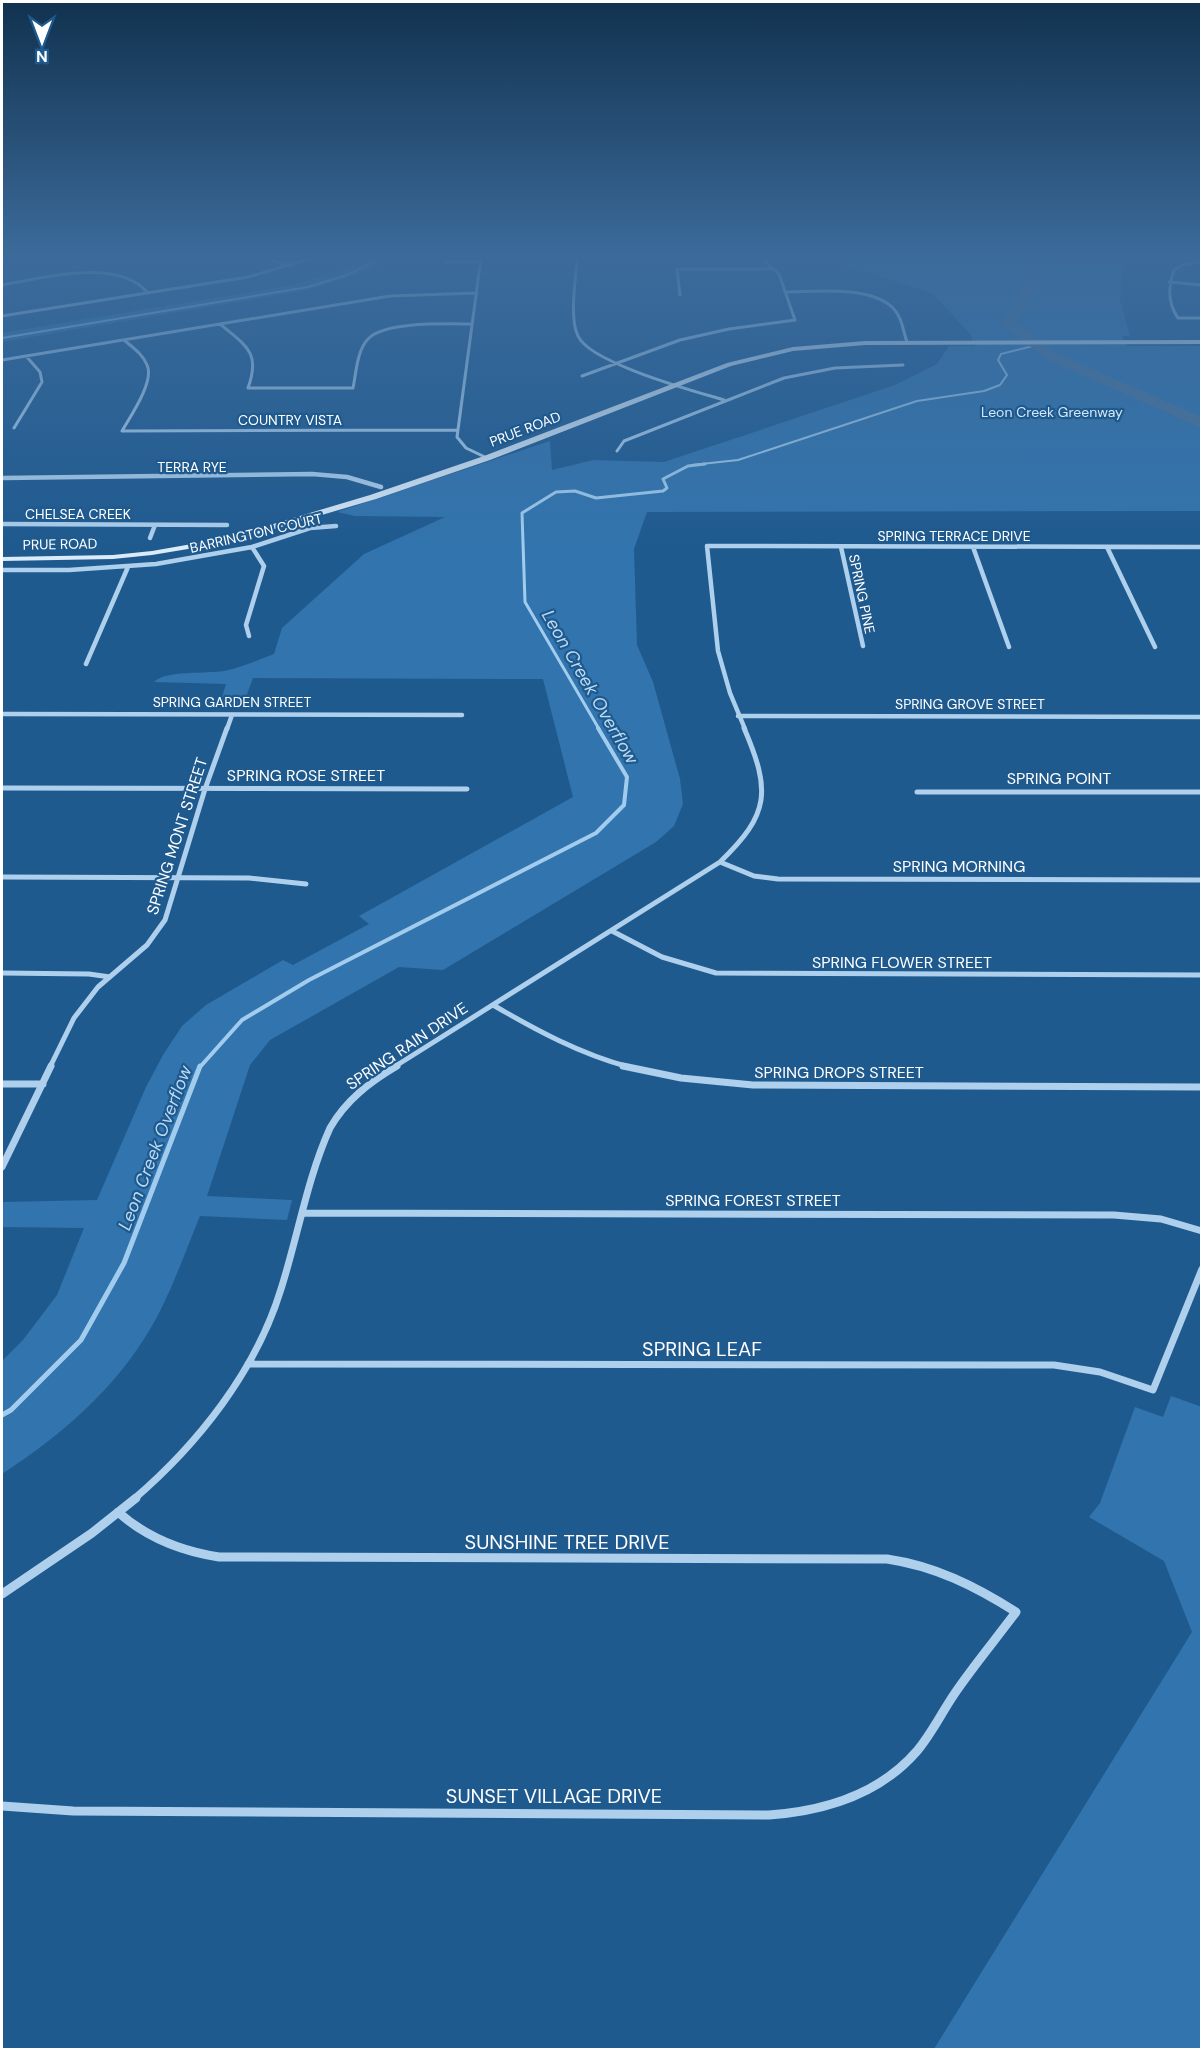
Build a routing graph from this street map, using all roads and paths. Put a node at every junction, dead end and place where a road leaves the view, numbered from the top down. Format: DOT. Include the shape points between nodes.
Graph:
graph roads {
  1 [pos="40,354"];
  2 [pos="138,354"];
  3 [pos="252,354"];
  4 [pos="362,354"];
  5 [pos="468,354"];
  6 [pos="596,354"];
  7 [pos="643,354"];
  8 [pos="745,354"];
  9 [pos="767,354"];
  10 [pos="26,356"];
  11 [pos="2,360"];
  12 [pos="615,363"];
  13 [pos="903,365"];
  14 [pos="582,376"];
  15 [pos="666,380"];
  16 [pos="676,384"];
  17 [pos="724,400"];
  18 [pos="14,428"];
  19 [pos="458,430"];
  20 [pos="617,450"];
  21 [pos="477,454"];
  22 [pos="487,458"];
  23 [pos="2,478"];
  24 [pos="381,487"];
  25 [pos="2,524"];
  26 [pos="155,525"];
  27 [pos="227,525"];
  28 [pos="336,526"];
  29 [pos="150,538"];
  30 [pos="707,546"];
  31 [pos="252,547"];
  32 [pos="841,547"];
  33 [pos="973,547"];
  34 [pos="1107,547"];
  35 [pos="1202,547"];
  36 [pos="2,551"];
  37 [pos="85,554"];
  38 [pos="2,559"];
  39 [pos="128,567"];
  40 [pos="2,570"];
  41 [pos="249,636"];
  42 [pos="863,646"];
  43 [pos="1009,647"];
  44 [pos="1155,647"];
  45 [pos="86,664"];
  46 [pos="2,714"];
  47 [pos="232,714"];
  48 [pos="462,715"];
  49 [pos="738,716"];
  50 [pos="1202,717"];
  51 [pos="2,788"];
  52 [pos="205,789"];
  53 [pos="467,789"];
  54 [pos="917,792"];
  55 [pos="1202,792"];
  56 [pos="720,862"];
  57 [pos="2,877"];
  58 [pos="179,877"];
  59 [pos="1202,880"];
  60 [pos="306,884"];
  61 [pos="612,931"];
  62 [pos="2,973"];
  63 [pos="1202,975"];
  64 [pos="110,977"];
  65 [pos="493,1005"];
  66 [pos="2,1084"];
  67 [pos="43,1084"];
  68 [pos="1202,1088"];
  69 [pos="2,1167"];
  70 [pos="303,1213"];
  71 [pos="1202,1231"];
  72 [pos="1202,1269"];
  73 [pos="248,1364"];
  74 [pos="118,1512"];
  75 [pos="2,1594"];
  76 [pos="1016,1612"];
  77 [pos="2,1806"];
  1 -- 10 [label="street"];
  2 -- 19 [label="street, COUNTRY VISTA" via="150,371 122,431"];
  3 -- 4 [label="street" via="254,373 248,388 353,388"];
  5 -- 19 [label="street"];
  6 -- 12 [label="street"];
  7 -- 12 [label="street"];
  8 -- 15 [label="main road, PRUE ROAD"];
  9 -- 16 [label="main road, PRUE ROAD"];
  10 -- 11 [label="street"];
  10 -- 18 [label="street" via="40,372 42,382"];
  12 -- 14 [label="street"];
  12 -- 15 [label="street"];
  13 -- 17 [label="street" via="812,372 764,384"];
  15 -- 16 [label="street"];
  15 -- 21 [label="main road, PRUE ROAD"];
  16 -- 17 [label="street"];
  16 -- 22 [label="main road, PRUE ROAD"];
  17 -- 20 [label="street" via="624,441"];
  19 -- 21 [label="street" via="459,442"];
  21 -- 22 [label="street"];
  21 -- 24 [label="main road, PRUE ROAD"];
  22 -- 37 [label="main road, PRUE ROAD" via="227,540 152,553"];
  23 -- 24 [label="street, TERRA RYE" via="328,474 349,476"];
  24 -- 37 [label="main road, PRUE ROAD" via="221,534"];
  25 -- 26 [label="street, CHELSEA CREEK"];
  26 -- 27 [label="street, CHELSEA CREEK"];
  26 -- 29 [label="street, CHELSEA CREEK"];
  28 -- 31 [label="street, BARRINGTON COURT" via="310,528"];
  30 -- 32 [label="street, SPRING TERRACE DRIVE"];
  30 -- 49 [label="street, SPRING RAIN DRIVE" via="716,646"];
  31 -- 39 [label="street, BARRINGTON COURT"];
  31 -- 41 [label="street" via="264,566 246,625"];
  32 -- 33 [label="street, SPRING TERRACE DRIVE"];
  32 -- 42 [label="street, SPRING PINE"];
  33 -- 34 [label="street, SPRING TERRACE DRIVE"];
  33 -- 43 [label="street"];
  34 -- 35 [label="street, SPRING TERRACE DRIVE"];
  34 -- 44 [label="street"];
  36 -- 37 [label="main road, PRUE ROAD"];
  37 -- 38 [label="main road, PRUE ROAD"];
  39 -- 40 [label="street, BARRINGTON COURT"];
  39 -- 45 [label="street"];
  46 -- 47 [label="street, SPRING GARDEN STREET"];
  47 -- 48 [label="street, SPRING GARDEN STREET"];
  47 -- 52 [label="street, SPRING MONT STREET"];
  49 -- 50 [label="street, SPRING GROVE STREET"];
  49 -- 56 [label="street, SPRING RAIN DRIVE" via="763,782 763,805 745,840"];
  51 -- 52 [label="street, SPRING ROSE STREET"];
  52 -- 53 [label="street, SPRING ROSE STREET"];
  52 -- 58 [label="street, SPRING MONT STREET"];
  54 -- 55 [label="street, SPRING POINT"];
  56 -- 59 [label="street, SPRING MORNING" via="742,873 778,879"];
  56 -- 61 [label="street, SPRING RAIN DRIVE"];
  57 -- 58 [label="street"];
  58 -- 60 [label="street"];
  58 -- 64 [label="street, SPRING MONT STREET" via="165,920 154,938"];
  61 -- 63 [label="street, SPRING FLOWER STREET" via="647,952 716,973"];
  61 -- 65 [label="street, SPRING RAIN DRIVE"];
  62 -- 64 [label="street"];
  64 -- 67 [label="street, SPRING MONT STREET" via="74,1018"];
  65 -- 68 [label="street, SPRING DROPS STREET" via="554,1041 588,1055 681,1080 753,1085"];
  65 -- 70 [label="street, SPRING RAIN DRIVE" via="352,1096 331,1123"];
  66 -- 67 [label="street"];
  67 -- 69 [label="street, SPRING MONT STREET"];
  70 -- 71 [label="street, SPRING FOREST STREET" via="1114,1215 1161,1219"];
  70 -- 73 [label="street, SPRING RAIN DRIVE" via="280,1295"];
  72 -- 73 [label="street, SPRING LEAF" via="1153,1390 1100,1372 1054,1365"];
  73 -- 74 [label="street, SPRING RAIN DRIVE" via="177,1457"];
  74 -- 75 [label="street, SPRING RAIN DRIVE"];
  74 -- 76 [label="street, SUNSHINE TREE DRIVE" via="151,1538 219,1557 897,1560 944,1572 981,1588"];
  76 -- 77 [label="street, SUNSET VILLAGE DRIVE" via="917,1751 890,1777 844,1802 813,1811 770,1815 120,1812"];
}
